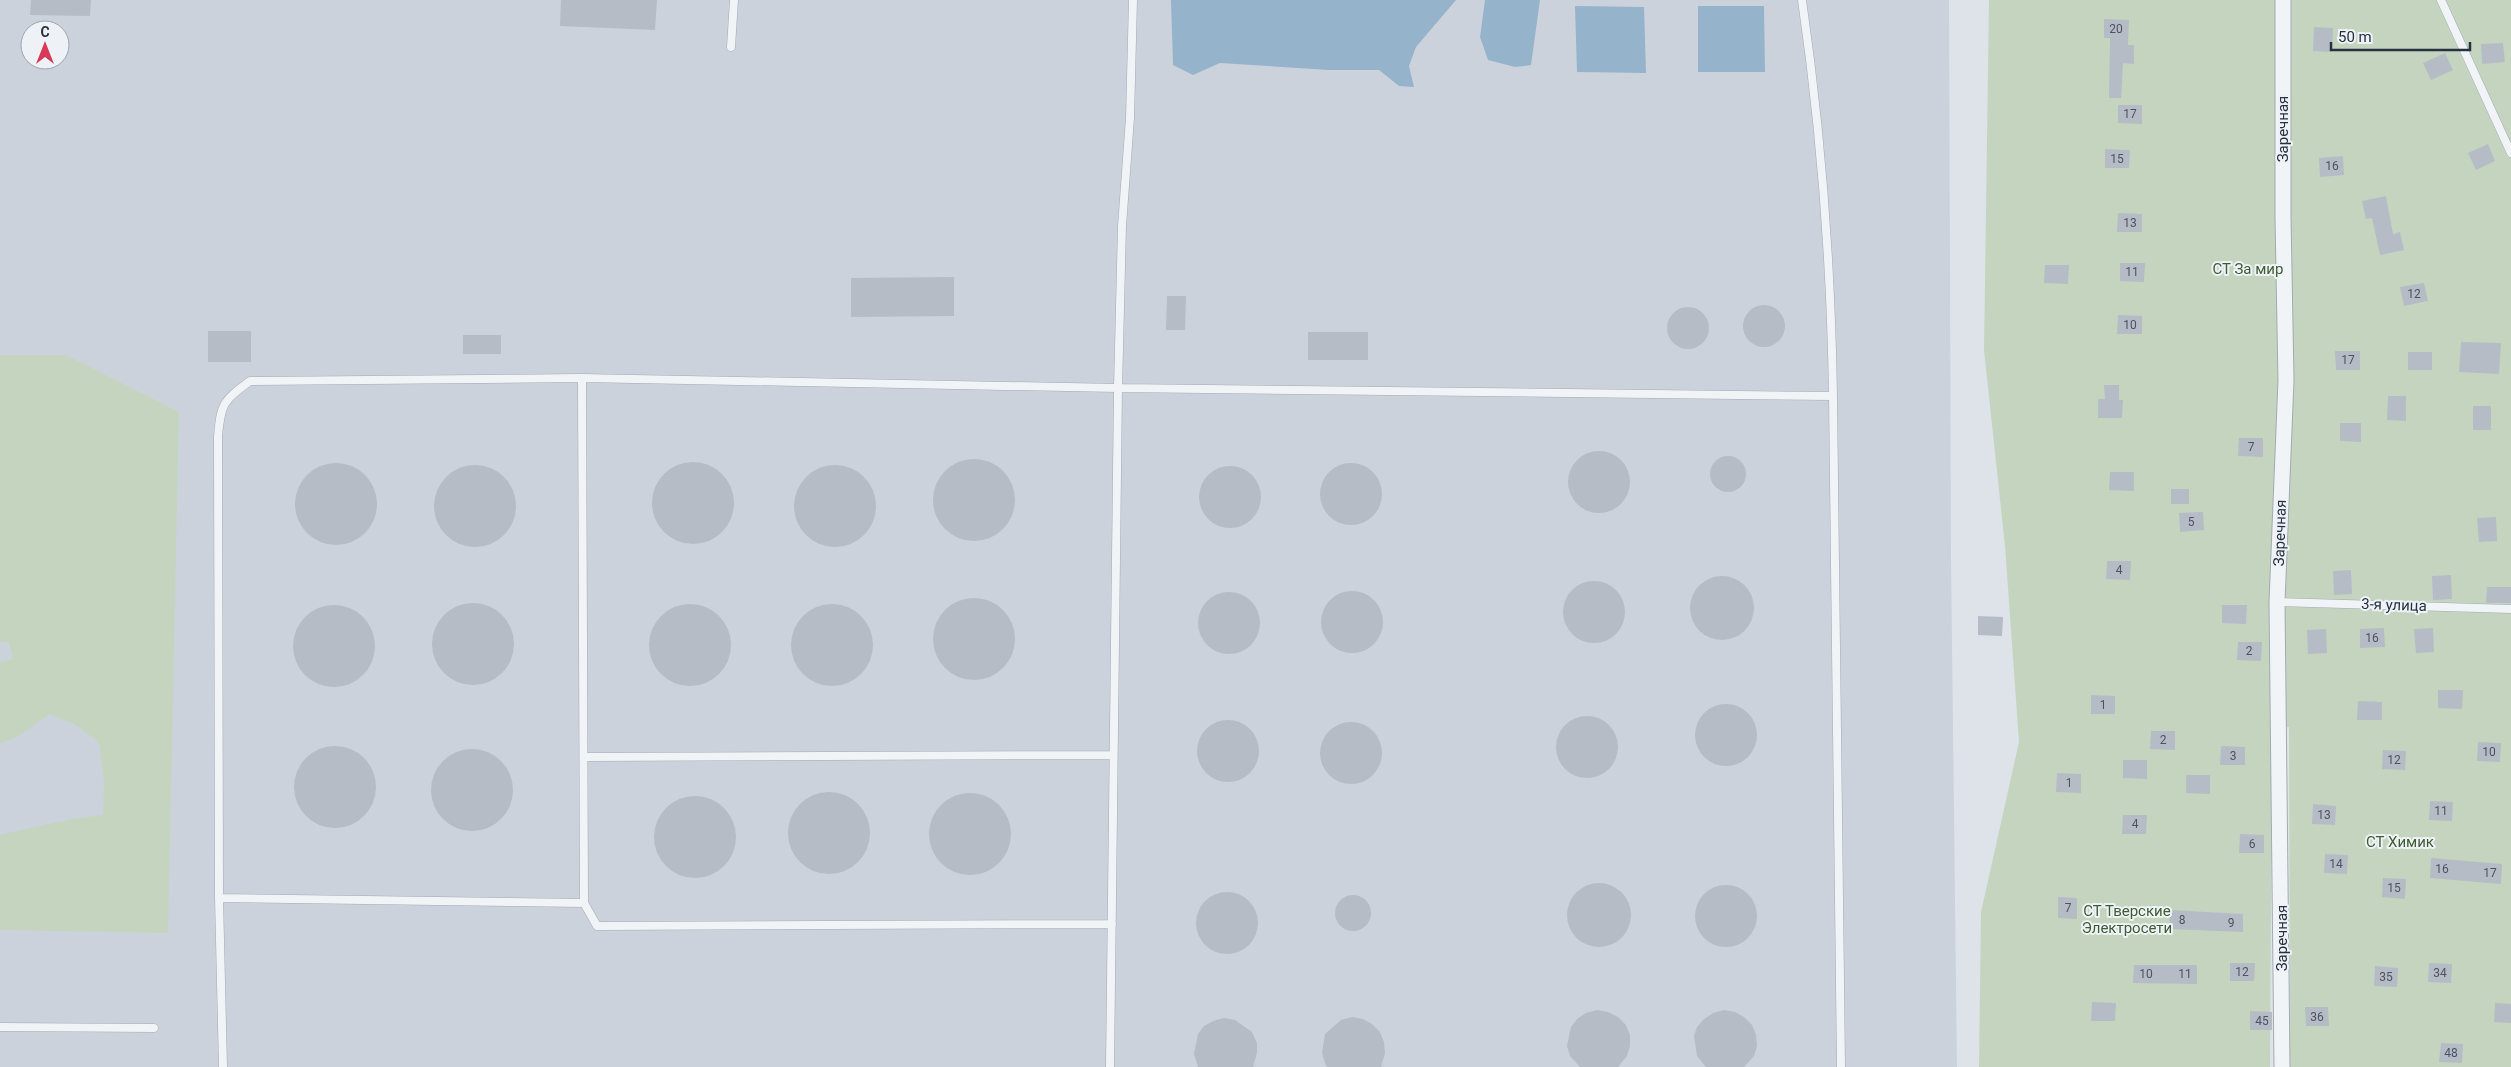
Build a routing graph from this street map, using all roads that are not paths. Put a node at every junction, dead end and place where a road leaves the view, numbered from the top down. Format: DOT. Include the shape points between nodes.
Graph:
graph roads {
  1 [pos="734,0"];
  2 [pos="1133,0"];
  3 [pos="1802,0"];
  4 [pos="2283,0"];
  5 [pos="2441,0"];
  6 [pos="731,47"];
  7 [pos="2511,153"];
  8 [pos="582,378"];
  9 [pos="1118,388"];
  10 [pos="1833,396"];
  11 [pos="2277,602"];
  12 [pos="2511,609"];
  13 [pos="1114,755"];
  14 [pos="584,757"];
  15 [pos="218,898"];
  16 [pos="584,903"];
  17 [pos="1112,924"];
  18 [pos="0,1027"];
  19 [pos="154,1028"];
  20 [pos="223,1067"];
  21 [pos="1110,1067"];
  22 [pos="1841,1067"];
  23 [pos="2282,1067"];
  1 -- 6 [label="lane"];
  2 -- 9 [label="lane"];
  3 -- 10 [label="lane" via="1815,88 1832,335"];
  4 -- 11 [label="street, Заречная" via="2286,380"];
  5 -- 7 [label="lane"];
  8 -- 9 [label="lane"];
  8 -- 14 [label="lane"];
  8 -- 15 [label="lane" via="250,381 227,398 218,436"];
  9 -- 10 [label="lane"];
  9 -- 13 [label="lane"];
  10 -- 22 [label="lane"];
  11 -- 12 [label="lane, 3-я улица"];
  11 -- 23 [label="street, Заречная"];
  13 -- 14 [label="lane"];
  13 -- 17 [label="lane"];
  14 -- 16 [label="lane"];
  15 -- 16 [label="lane"];
  15 -- 20 [label="lane"];
  16 -- 17 [label="lane" via="597,926"];
  17 -- 21 [label="lane"];
  18 -- 19 [label="lane"];
}
